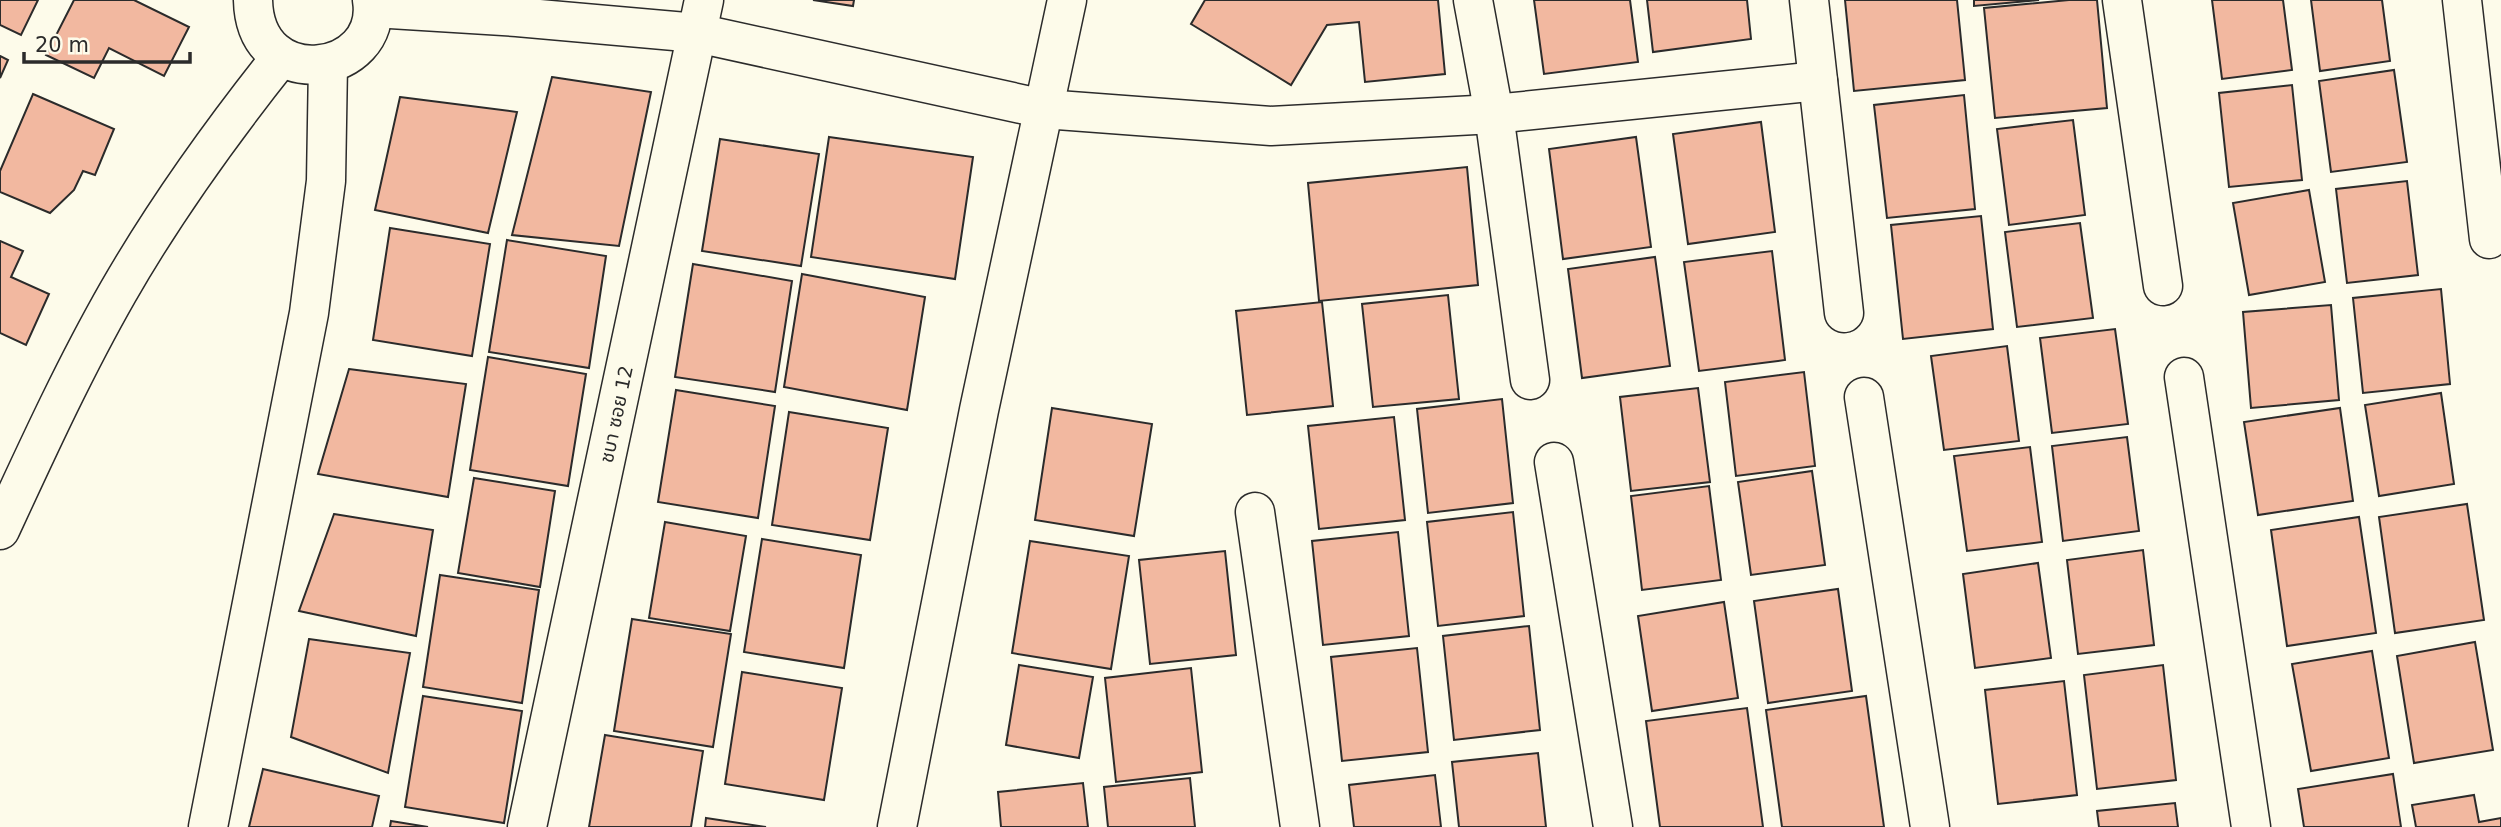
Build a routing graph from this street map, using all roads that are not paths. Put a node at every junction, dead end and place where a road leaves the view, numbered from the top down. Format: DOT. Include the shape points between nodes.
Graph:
graph roads {
  1 [pos="253,0"];
  2 [pos="1067,0"];
  3 [pos="1473,0"];
  4 [pos="1809,0"];
  5 [pos="2122,0"];
  6 [pos="2462,0"];
  7 [pos="373,4"];
  8 [pos="700,17"];
  9 [pos="281,57"];
  10 [pos="328,64"];
  11 [pos="1818,81"];
  12 [pos="1044,109"];
  13 [pos="1494,114"];
  14 [pos="2489,239"];
  15 [pos="2163,286"];
  16 [pos="1844,313"];
  17 [pos="2184,377"];
  18 [pos="1530,380"];
  19 [pos="1864,397"];
  20 [pos="1554,462"];
  21 [pos="1255,512"];
  22 [pos="0,530"];
  23 [pos="208,827"];
  24 [pos="527,827"];
  25 [pos="897,827"];
  26 [pos="1300,827"];
  27 [pos="1613,827"];
  28 [pos="1930,827"];
  29 [pos="2251,827"];
  1 -- 9 [label="street" via="254,18 263,39"];
  2 -- 12 [label="street"];
  3 -- 13 [label="street"];
  4 -- 11 [label="street"];
  5 -- 15 [label="street"];
  6 -- 14 [label="street"];
  7 -- 8 [label="street" via="517,17"];
  7 -- 10 [label="street" via="368,33 351,54"];
  8 -- 12 [label="street"];
  8 -- 24 [label="street, ชบา ซอย 12"];
  9 -- 10 [label="street" via="304,65"];
  9 -- 22 [label="street" via="185,187 118,292"];
  10 -- 23 [label="street" via="326,181 309,313"];
  11 -- 13 [label="street"];
  11 -- 16 [label="street"];
  12 -- 13 [label="street" via="1271,126"];
  12 -- 25 [label="street"];
  13 -- 18 [label="street"];
  17 -- 29 [label="street"];
  19 -- 28 [label="street"];
  20 -- 27 [label="street"];
  21 -- 26 [label="street"];
}
